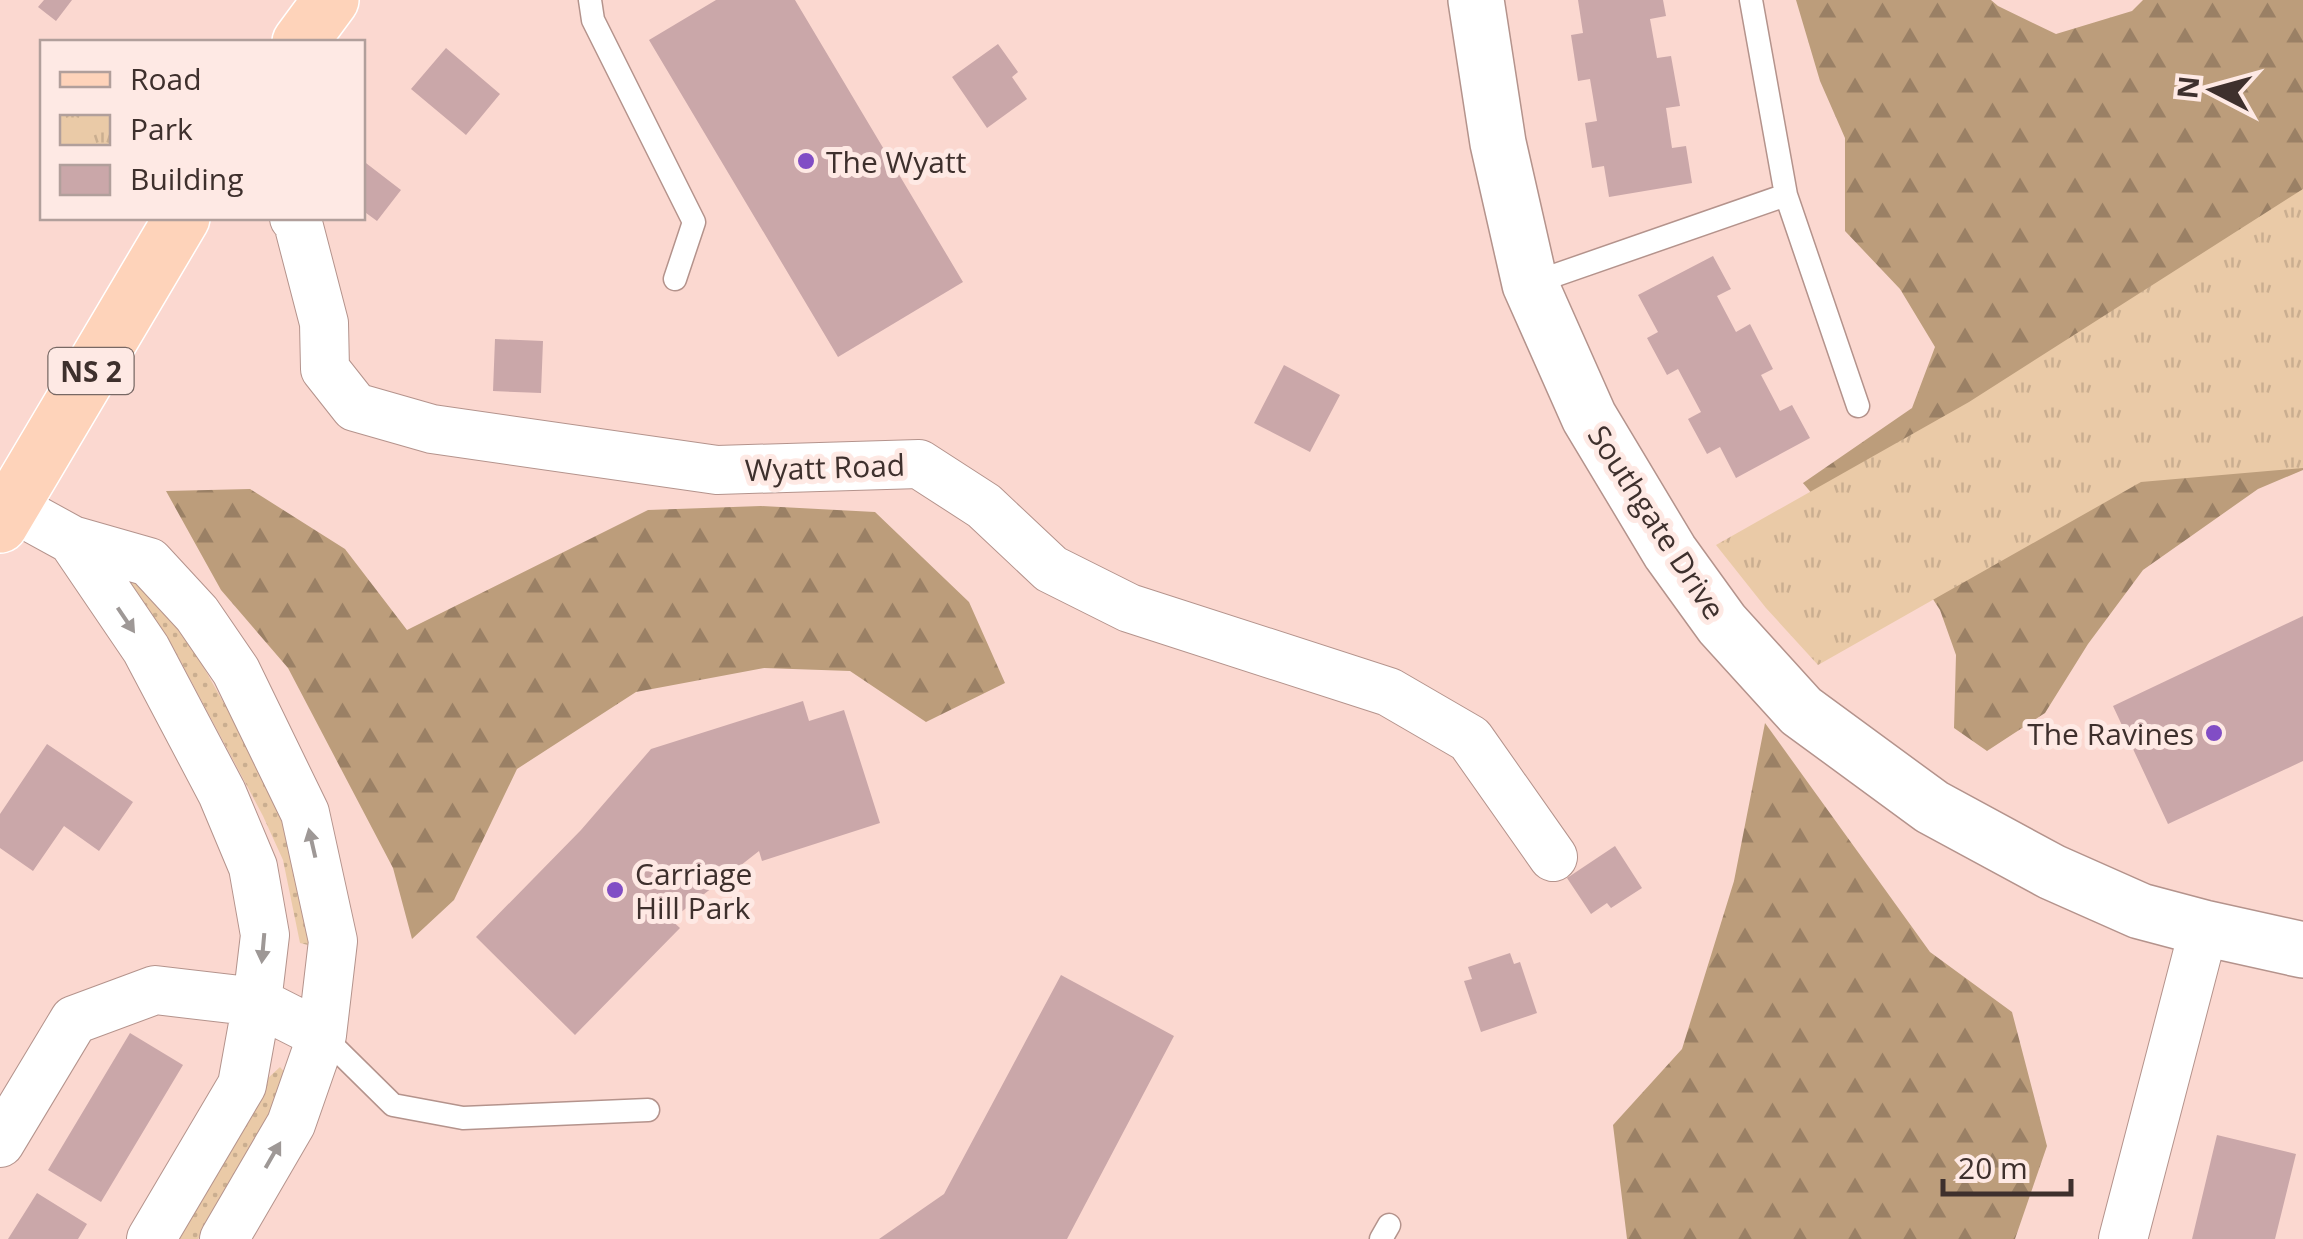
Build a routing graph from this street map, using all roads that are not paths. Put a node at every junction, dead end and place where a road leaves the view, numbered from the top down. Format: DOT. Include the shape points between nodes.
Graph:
graph roads {
  1 [pos="331,0"];
  2 [pos="590,0"];
  3 [pos="1476,0"];
  4 [pos="1751,0"];
  5 [pos="301,40"];
  6 [pos="1786,194"];
  7 [pos="181,220"];
  8 [pos="296,220"];
  9 [pos="676,279"];
  10 [pos="1530,284"];
  11 [pos="1858,406"];
  12 [pos="5,515"];
  13 [pos="72,540"];
  14 [pos="1553,857"];
  15 [pos="2204,928"];
  16 [pos="2303,950"];
  17 [pos="256,1002"];
  18 [pos="322,1035"];
  19 [pos="648,1110"];
  20 [pos="0,1143"];
  21 [pos="151,1239"];
  22 [pos="224,1239"];
  23 [pos="2122,1239"];
  1 -- 5 [label="main road"];
  2 -- 9 [label="lane" via="694,222"];
  3 -- 10 [label="street, Southgate Drive" via="1498,144"];
  4 -- 6 [label="lane"];
  6 -- 10 [label="lane"];
  6 -- 11 [label="lane"];
  7 -- 12 [label="main road, NS 2"];
  8 -- 14 [label="street, Wyatt Road" via="324,323 324,370 355,407 432,430 717,470 919,464 984,506 1051,569 1129,608 1389,692 1470,740"];
  10 -- 15 [label="street, Southgate Drive" via="1590,417 1670,552 1722,624 1801,712 1932,807 2052,872 2140,910"];
  12 -- 13 [label="street"];
  13 -- 17 [label="street, one-way" via="146,649 253,867 265,935"];
  18 -- 13 [label="street, one-way" via="333,941 305,813 236,671 149,562"];
  15 -- 16 [label="street, Southgate Drive"];
  15 -- 23 [label="street"];
  17 -- 18 [label="street"];
  17 -- 20 [label="street" via="155,990 74,1020"];
  17 -- 21 [label="street" via="242,1084"];
  18 -- 19 [label="lane" via="394,1105 463,1118"];
  22 -- 18 [label="street, one-way" via="291,1124"];
}
